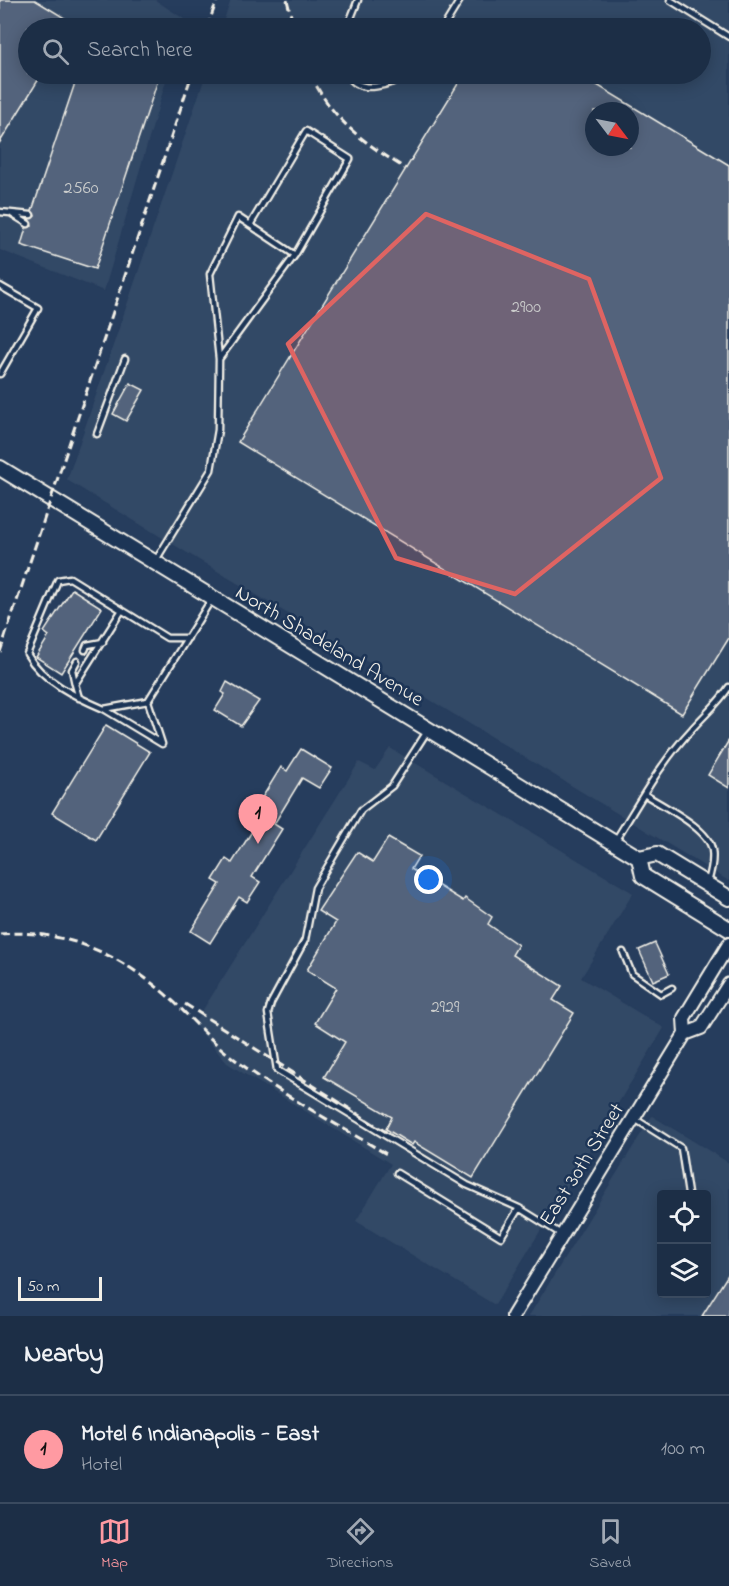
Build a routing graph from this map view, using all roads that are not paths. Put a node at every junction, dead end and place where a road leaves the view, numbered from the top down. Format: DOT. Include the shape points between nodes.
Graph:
graph roads {
  1 [pos="358,0"];
  2 [pos="460,0"];
  3 [pos="670,0"];
  4 [pos="351,18"];
  5 [pos="449,18"];
  6 [pos="700,18"];
  7 [pos="711,25"];
  8 [pos="729,36"];
  9 [pos="360,84"];
  10 [pos="387,84"];
  11 [pos="0,212"];
  12 [pos="12,214"];
  13 [pos="31,215"];
  14 [pos="28,224"];
  15 [pos="250,225"];
  16 [pos="295,255"];
  17 [pos="0,285"];
  18 [pos="125,359"];
  19 [pos="219,359"];
  20 [pos="0,374"];
  21 [pos="97,434"];
  22 [pos="0,468"];
  23 [pos="154,562"];
  24 [pos="213,598"];
  25 [pos="122,610"];
  26 [pos="188,638"];
  27 [pos="102,642"];
  28 [pos="84,650"];
  29 [pos="77,661"];
  30 [pos="75,684"];
  31 [pos="729,687"];
  32 [pos="79,698"];
  33 [pos="148,701"];
  34 [pos="104,709"];
  35 [pos="428,729"];
  36 [pos="644,794"];
  37 [pos="614,842"];
  38 [pos="639,858"];
  39 [pos="708,885"];
  40 [pos="729,898"];
  41 [pos="729,929"];
  42 [pos="729,944"];
  43 [pos="623,952"];
  44 [pos="729,984"];
  45 [pos="672,988"];
  46 [pos="685,1034"];
  47 [pos="633,1118"];
  48 [pos="397,1173"];
  49 [pos="687,1190"];
  50 [pos="519,1208"];
  51 [pos="561,1234"];
  52 [pos="513,1316"];
  1 -- 4 [label="lane"];
  2 -- 5 [label="lane"];
  3 -- 6 [label="lane"];
  7 -- 8 [label="lane"];
  9 -- 10 [label="lane"];
  11 -- 12 [label="lane"];
  12 -- 13 [label="lane"];
  12 -- 14 [label="lane"];
  15 -- 16 [label="lane"];
  15 -- 16 [label="lane" via="306,131 350,159"];
  15 -- 19 [label="lane" via="238,218 210,274"];
  16 -- 19 [label="lane"];
  17 -- 20 [label="lane" via="38,309"];
  18 -- 21 [label="lane"];
  19 -- 23 [label="lane" via="218,430 211,470"];
  22 -- 23 [label="main road, North Shadeland Avenue"];
  23 -- 24 [label="main road, North Shadeland Avenue"];
  24 -- 26 [label="lane"];
  24 -- 35 [label="main road, North Shadeland Avenue"];
  25 -- 26 [label="lane" via="167,638"];
  25 -- 27 [label="lane"];
  25 -- 32 [label="lane" via="70,578 58,580 27,654 35,669"];
  26 -- 33 [label="lane"];
  27 -- 28 [label="lane" via="87,645"];
  27 -- 30 [label="lane"];
  29 -- 30 [label="lane" via="72,670"];
  30 -- 32 [label="lane"];
  31 -- 36 [label="lane" via="717,705 692,728"];
  32 -- 34 [label="lane"];
  33 -- 34 [label="lane"];
  33 -- 34 [label="lane" via="162,744"];
  35 -- 37 [label="main road, North Shadeland Avenue"];
  35 -- 50 [label="lane" via="392,786 361,810 315,888 304,940 268,1013 277,1071 467,1185"];
  36 -- 37 [label="lane"];
  36 -- 39 [label="lane" via="702,831 712,847"];
  37 -- 38 [label="main road, North Shadeland Avenue"];
  38 -- 39 [label="main road, North Shadeland Avenue" via="657,854"];
  38 -- 41 [label="main road, North Shadeland Avenue" via="643,876"];
  39 -- 40 [label="main road, North Shadeland Avenue"];
  42 -- 46 [label="main road, East 30th Street" via="684,1018"];
  43 -- 45 [label="lane" via="632,974 661,994"];
  44 -- 46 [label="main road, East 30th Street" via="701,1028"];
  46 -- 47 [label="main road, East 30th Street"];
  47 -- 49 [label="lane" via="681,1148"];
  47 -- 51 [label="main road, East 30th Street"];
  48 -- 50 [label="lane" via="501,1236"];
  50 -- 51 [label="lane"];
  51 -- 52 [label="main road, East 30th Street"];
}
